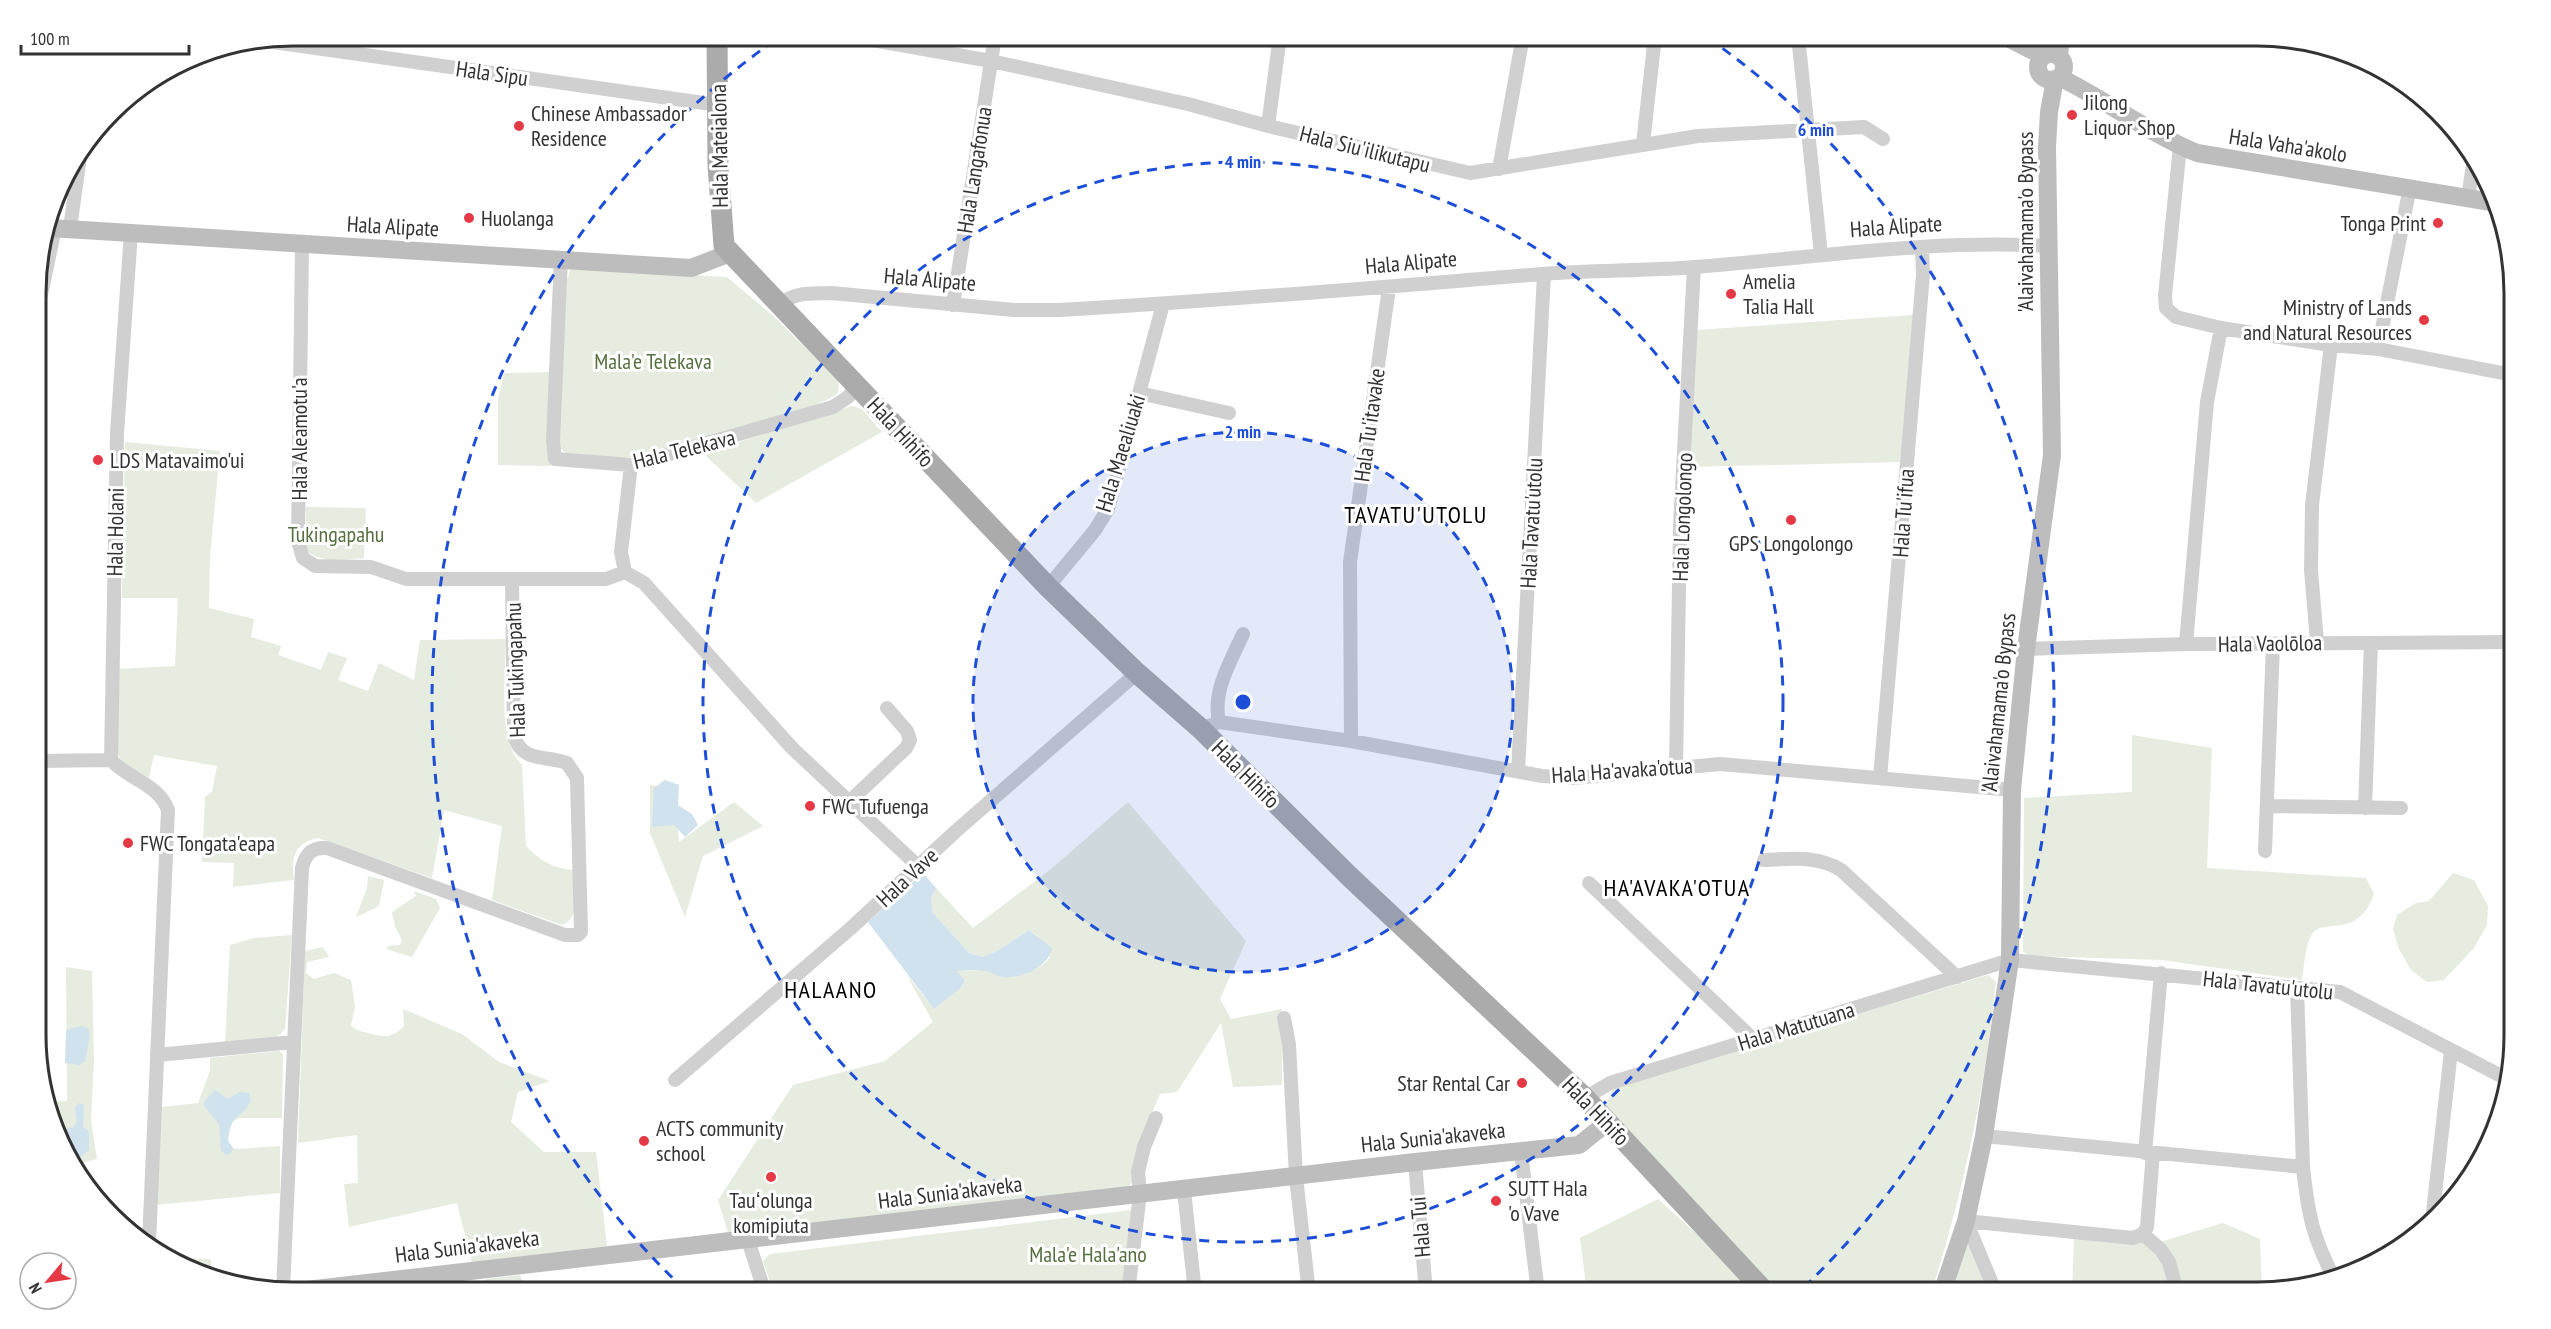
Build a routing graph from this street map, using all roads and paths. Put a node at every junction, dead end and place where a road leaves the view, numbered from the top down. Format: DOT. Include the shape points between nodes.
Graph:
graph roads {
  1 [pos="301,46"];
  2 [pos="717,46"];
  3 [pos="906,46"];
  4 [pos="993,46"];
  5 [pos="1279,46"];
  6 [pos="1654,46"];
  7 [pos="1799,46"];
  8 [pos="2022,46"];
  9 [pos="2039,46"];
  10 [pos="2054,46"];
  11 [pos="2057,46"];
  12 [pos="1521,47"];
  13 [pos="991,61"];
  14 [pos="2051,63"];
  15 [pos="2091,92"];
  16 [pos="718,105"];
  17 [pos="2049,109"];
  18 [pos="1268,126"];
  19 [pos="1808,129"];
  20 [pos="1883,139"];
  21 [pos="1643,144"];
  22 [pos="2180,146"];
  23 [pos="1499,169"];
  24 [pos="2472,172"];
  25 [pos="71,186"];
  26 [pos="2410,187"];
  27 [pos="2468,198"];
  28 [pos="2487,201"];
  29 [pos="58,228"];
  30 [pos="131,232"];
  31 [pos="302,245"];
  32 [pos="2048,246"];
  33 [pos="1922,248"];
  34 [pos="730,253"];
  35 [pos="1821,255"];
  36 [pos="561,258"];
  37 [pos="1694,267"];
  38 [pos="48,268"];
  39 [pos="1544,274"];
  40 [pos="1389,288"];
  41 [pos="781,304"];
  42 [pos="1162,304"];
  43 [pos="953,305"];
  44 [pos="2221,327"];
  45 [pos="2331,345"];
  46 [pos="2378,349"];
  47 [pos="2504,373"];
  48 [pos="858,385"];
  49 [pos="1139,393"];
  50 [pos="1229,413"];
  51 [pos="631,465"];
  52 [pos="625,572"];
  53 [pos="512,579"];
  54 [pos="1048,588"];
  55 [pos="1243,634"];
  56 [pos="2317,642"];
  57 [pos="2504,642"];
  58 [pos="2372,643"];
  59 [pos="2186,644"];
  60 [pos="2273,645"];
  61 [pos="2026,649"];
  62 [pos="1137,673"];
  63 [pos="887,708"];
  64 [pos="1210,725"];
  65 [pos="1351,741"];
  66 [pos="111,760"];
  67 [pos="46,761"];
  68 [pos="1676,767"];
  69 [pos="1518,771"];
  70 [pos="1880,778"];
  71 [pos="2012,790"];
  72 [pos="849,802"];
  73 [pos="2267,806"];
  74 [pos="2365,808"];
  75 [pos="2401,808"];
  76 [pos="2265,851"];
  77 [pos="1764,860"];
  78 [pos="919,867"];
  79 [pos="1589,883"];
  80 [pos="2010,960"];
  81 [pos="2161,973"];
  82 [pos="1958,977"];
  83 [pos="2297,988"];
  84 [pos="1284,1018"];
  85 [pos="1753,1039"];
  86 [pos="294,1042"];
  87 [pos="2451,1051"];
  88 [pos="157,1055"];
  89 [pos="2501,1076"];
  90 [pos="675,1080"];
  91 [pos="1585,1098"];
  92 [pos="1156,1118"];
  93 [pos="1608,1122"];
  94 [pos="1984,1136"];
  95 [pos="1521,1152"];
  96 [pos="2149,1153"];
  97 [pos="1414,1162"];
  98 [pos="2303,1167"];
  99 [pos="1296,1177"];
  100 [pos="1184,1190"];
  101 [pos="1140,1194"];
  102 [pos="2434,1207"];
  103 [pos="1966,1221"];
  104 [pos="2142,1234"];
  105 [pos="149,1236"];
  106 [pos="748,1239"];
  107 [pos="2330,1271"];
  108 [pos="284,1282"];
  109 [pos="376,1282"];
  110 [pos="762,1282"];
  111 [pos="1129,1282"];
  112 [pos="1193,1282"];
  113 [pos="1308,1282"];
  114 [pos="1425,1282"];
  115 [pos="1537,1282"];
  116 [pos="1756,1282"];
  117 [pos="1946,1282"];
  118 [pos="1991,1282"];
  119 [pos="2174,1282"];
  1 -- 16 [label="street, Hala Sipu"];
  2 -- 16 [label="main road, Hala Mateialona"];
  3 -- 13 [label="street, Hala Siu'ilikutapu"];
  4 -- 13 [label="street, Hala Langafonua"];
  5 -- 18 [label="street"];
  6 -- 21 [label="street"];
  7 -- 19 [label="street"];
  8 -- 14 [label="street, Hala Vaha'akolo"];
  9 -- 14 [label="street"];
  10 -- 14 [label="street"];
  11 -- 14 [label="street, 'Alaivahamama'o Bypass"];
  12 -- 23 [label="street"];
  13 -- 18 [label="street, Hala Siu'ilikutapu" via="1188,104"];
  13 -- 43 [label="street, Hala Langafonua"];
  14 -- 15 [label="street, Hala Vaha'akolo"];
  14 -- 17 [label="street, 'Alaivahamama'o Bypass"];
  15 -- 17 [label="street" via="2066,98"];
  15 -- 22 [label="street, Hala Vaha'akolo"];
  16 -- 34 [label="main road, Hala Mateialona" via="720,228"];
  17 -- 32 [label="street, 'Alaivahamama'o Bypass"];
  18 -- 23 [label="street, Hala Siu'ilikutapu" via="1457,171"];
  19 -- 20 [label="street, Hala Siu'ilikutapu" via="1864,127"];
  19 -- 21 [label="street, Hala Siu'ilikutapu"];
  19 -- 35 [label="street"];
  21 -- 23 [label="street, Hala Siu'ilikutapu"];
  22 -- 26 [label="street, Hala Vaha'akolo" via="2224,159"];
  22 -- 44 [label="street" via="2166,308 2176,317"];
  24 -- 27 [label="street"];
  25 -- 29 [label="street"];
  26 -- 27 [label="street, Hala Vaha'akolo"];
  26 -- 46 [label="street"];
  27 -- 28 [label="street, Hala Vaha'akolo"];
  29 -- 30 [label="street, Hala Alipate"];
  29 -- 38 [label="street"];
  30 -- 31 [label="street, Hala Alipate"];
  30 -- 66 [label="street, Hala Holani" via="117,433"];
  31 -- 36 [label="street, Hala Alipate"];
  31 -- 53 [label="street, Hala Aleamotu'a" via="298,541 303,558 315,566 371,567 406,579"];
  32 -- 33 [label="street, Hala Alipate" via="2001,243"];
  32 -- 61 [label="street, 'Alaivahamama'o Bypass" via="2052,455"];
  33 -- 35 [label="street, Hala Alipate"];
  33 -- 70 [label="street, Hala Tu'ifua" via="1923,275"];
  34 -- 36 [label="street, Hala Alipate" via="691,268"];
  34 -- 41 [label="main road, Hala Hihifo"];
  35 -- 37 [label="street, Hala Alipate"];
  36 -- 51 [label="street, Hala Telekava" via="555,459"];
  37 -- 39 [label="street, Hala Alipate"];
  37 -- 68 [label="street, Hala Longolongo" via="1680,525"];
  39 -- 40 [label="street, Hala Alipate"];
  39 -- 69 [label="street, Hala Tavatu'utolu"];
  40 -- 42 [label="street, Hala Alipate"];
  40 -- 65 [label="street, Hala Tu'itavake" via="1350,562"];
  41 -- 43 [label="street, Hala Alipate" via="801,294 831,294"];
  41 -- 48 [label="main road, Hala Hihifo"];
  42 -- 43 [label="street, Hala Alipate" via="1060,310"];
  42 -- 49 [label="street, Hala Maealiuaki"];
  44 -- 45 [label="street"];
  44 -- 59 [label="street" via="2207,402"];
  45 -- 46 [label="street"];
  45 -- 56 [label="street" via="2312,505 2311,570"];
  46 -- 47 [label="street"];
  48 -- 51 [label="street, Hala Telekava" via="848,398 833,407"];
  48 -- 54 [label="main road, Hala Hihifo"];
  49 -- 50 [label="street"];
  49 -- 54 [label="street, Hala Maealiuaki" via="1108,509"];
  51 -- 52 [label="street" via="621,552"];
  52 -- 53 [label="street, Hala Aleamotu'a" via="606,579"];
  52 -- 72 [label="street" via="644,583 792,748"];
  53 -- 86 [label="street, Hala Tukingapahu" via="516,743 533,758 567,763 577,778 582,924 578,935 565,935 327,848 310,851 302,868"];
  54 -- 62 [label="main road, Hala Hihifo"];
  55 -- 64 [label="street" via="1221,684"];
  56 -- 58 [label="street, Hala Vaolōloa"];
  56 -- 60 [label="street, Hala Vaolōloa"];
  57 -- 58 [label="street, Hala Vaolōloa"];
  58 -- 74 [label="street"];
  59 -- 60 [label="street, Hala Vaolōloa"];
  59 -- 61 [label="street, Hala Vaolōloa"];
  60 -- 73 [label="street"];
  61 -- 71 [label="street, 'Alaivahamama'o Bypass"];
  62 -- 64 [label="main road, Hala Hihifo"];
  62 -- 78 [label="street, Hala Vave"];
  63 -- 72 [label="street" via="910,740"];
  64 -- 65 [label="street, Hala Ha'avaka'otua"];
  64 -- 91 [label="main road, Hala Hihifo" via="1349,876"];
  65 -- 69 [label="street, Hala Ha'avaka'otua"];
  66 -- 67 [label="street"];
  66 -- 88 [label="street" via="160,795 168,810"];
  68 -- 69 [label="street, Hala Ha'avaka'otua" via="1574,778"];
  68 -- 70 [label="street, Hala Ha'avaka'otua" via="1720,764"];
  70 -- 71 [label="street, Hala Ha'avaka'otua"];
  71 -- 80 [label="street, 'Alaivahamama'o Bypass"];
  72 -- 78 [label="street"];
  73 -- 74 [label="street"];
  73 -- 76 [label="street"];
  74 -- 75 [label="street"];
  77 -- 82 [label="street" via="1806,859 1834,866"];
  78 -- 90 [label="street, Hala Vave"];
  79 -- 85 [label="street"];
  80 -- 81 [label="street, Hala Tavatu'utolu"];
  80 -- 82 [label="street, Hala Matutuana"];
  80 -- 94 [label="street, 'Alaivahamama'o Bypass"];
  81 -- 83 [label="street, Hala Tavatu'utolu"];
  81 -- 96 [label="street"];
  82 -- 85 [label="street, Hala Matutuana"];
  83 -- 87 [label="street, Hala Tavatu'utolu" via="2340,992"];
  83 -- 98 [label="street"];
  84 -- 99 [label="street" via="1289,1044"];
  85 -- 91 [label="street, Hala Matutuana" via="1610,1083"];
  86 -- 88 [label="street"];
  86 -- 108 [label="street"];
  87 -- 89 [label="street, Hala Tavatu'utolu"];
  87 -- 102 [label="street"];
  88 -- 105 [label="street"];
  91 -- 93 [label="main road, Hala Hihifo"];
  92 -- 101 [label="street" via="1138,1172"];
  93 -- 95 [label="street, Hala Sunia'akaveka" via="1579,1145"];
  93 -- 116 [label="main road, Hala Hihifo"];
  94 -- 96 [label="street"];
  94 -- 103 [label="street, 'Alaivahamama'o Bypass"];
  95 -- 97 [label="street, Hala Sunia'akaveka"];
  95 -- 115 [label="street"];
  96 -- 98 [label="street"];
  96 -- 104 [label="street" via="2147,1227"];
  97 -- 99 [label="street, Hala Sunia'akaveka"];
  97 -- 114 [label="street, Hala Tui"];
  98 -- 107 [label="street" via="2316,1245"];
  99 -- 100 [label="street, Hala Sunia'akaveka"];
  99 -- 113 [label="street"];
  100 -- 101 [label="street, Hala Sunia'akaveka"];
  100 -- 112 [label="street"];
  101 -- 106 [label="street, Hala Sunia'akaveka"];
  101 -- 111 [label="street"];
  103 -- 104 [label="street" via="2133,1238"];
  103 -- 117 [label="street, 'Alaivahamama'o Bypass"];
  103 -- 118 [label="street"];
  104 -- 119 [label="street" via="2161,1250"];
  106 -- 109 [label="street, Hala Sunia'akaveka"];
  106 -- 110 [label="street"];
}
